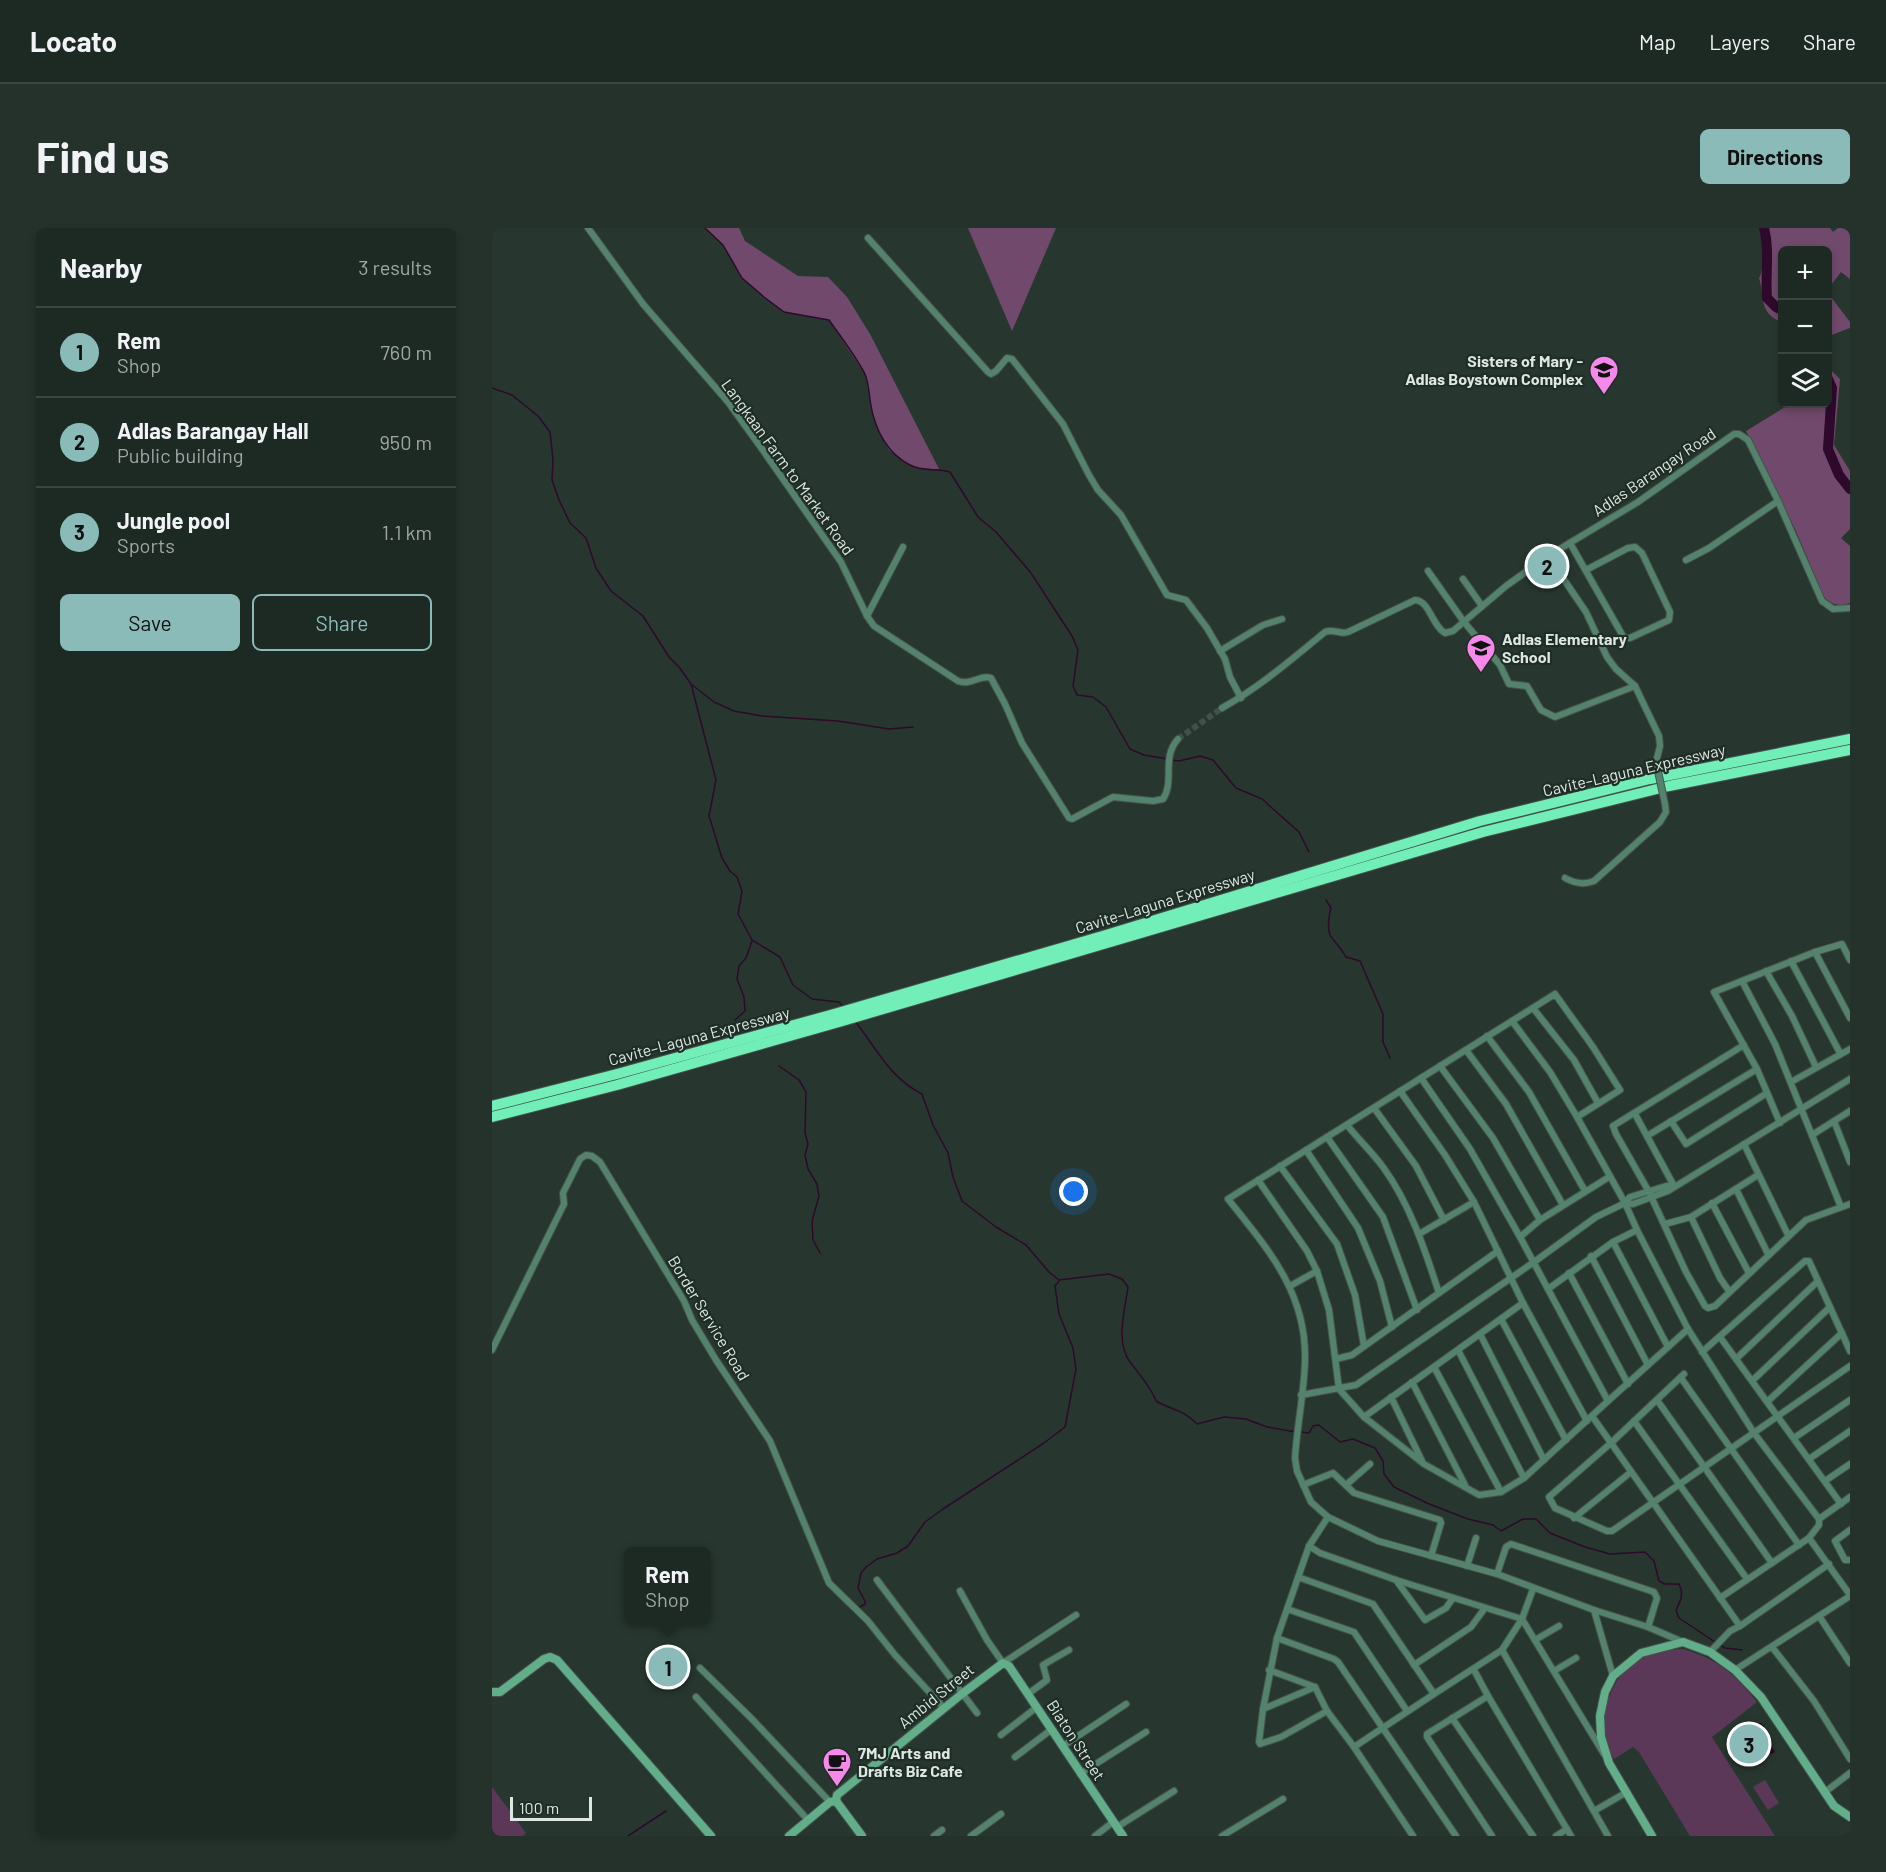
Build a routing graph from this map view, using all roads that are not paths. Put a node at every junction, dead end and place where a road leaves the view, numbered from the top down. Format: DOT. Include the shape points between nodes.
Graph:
graph roads {
  1 [pos="588,228"];
  2 [pos="868,237"];
  3 [pos="1778,501"];
  4 [pos="1570,543"];
  5 [pos="903,547"];
  6 [pos="1548,556"];
  7 [pos="1686,560"];
  8 [pos="1586,570"];
  9 [pos="1428,571"];
  10 [pos="1463,579"];
  11 [pos="1482,606"];
  12 [pos="1850,609"];
  13 [pos="867,616"];
  14 [pos="1282,619"];
  15 [pos="1464,622"];
  16 [pos="1220,651"];
  17 [pos="1635,686"];
  18 [pos="1241,698"];
  19 [pos="1222,708"];
  20 [pos="1178,739"];
  21 [pos="1850,739"];
  22 [pos="1850,750"];
  23 [pos="1565,878"];
  24 [pos="1107,940"];
  25 [pos="1815,952"];
  26 [pos="1850,960"];
  27 [pos="1791,961"];
  28 [pos="1766,971"];
  29 [pos="1742,981"];
  30 [pos="1533,1008"];
  31 [pos="837,1018"];
  32 [pos="1850,1018"];
  33 [pos="1512,1021"];
  34 [pos="1487,1036"];
  35 [pos="1743,1045"];
  36 [pos="1850,1049"];
  37 [pos="1466,1050"];
  38 [pos="1840,1053"];
  39 [pos="1440,1066"];
  40 [pos="1816,1067"];
  41 [pos="1757,1069"];
  42 [pos="1420,1078"];
  43 [pos="1850,1079"];
  44 [pos="1791,1082"];
  45 [pos="1400,1091"];
  46 [pos="1767,1093"];
  47 [pos="1598,1103"];
  48 [pos="492,1106"];
  49 [pos="1374,1108"];
  50 [pos="1802,1109"];
  51 [pos="1850,1111"];
  52 [pos="1635,1113"];
  53 [pos="492,1117"];
  54 [pos="1577,1117"];
  55 [pos="1671,1121"];
  56 [pos="1834,1121"];
  57 [pos="1780,1123"];
  58 [pos="1347,1125"];
  59 [pos="1812,1135"];
  60 [pos="1647,1136"];
  61 [pos="1327,1137"];
  62 [pos="1744,1144"];
  63 [pos="1306,1150"];
  64 [pos="1850,1162"];
  65 [pos="1280,1166"];
  66 [pos="1758,1175"];
  67 [pos="1609,1177"];
  68 [pos="1258,1180"];
  69 [pos="1674,1186"];
  70 [pos="1736,1189"];
  71 [pos="1585,1191"];
  72 [pos="1650,1194"];
  73 [pos="1473,1202"];
  74 [pos="1625,1203"];
  75 [pos="1712,1203"];
  76 [pos="1850,1204"];
  77 [pos="1563,1205"];
  78 [pos="1841,1207"];
  79 [pos="1691,1217"];
  80 [pos="1444,1220"];
  81 [pos="1540,1220"];
  82 [pos="1665,1224"];
  83 [pos="1637,1230"];
  84 [pos="1419,1234"];
  85 [pos="1788,1235"];
  86 [pos="1520,1237"];
  87 [pos="1613,1242"];
  88 [pos="1497,1251"];
  89 [pos="1768,1254"];
  90 [pos="1591,1256"];
  91 [pos="1534,1262"];
  92 [pos="1317,1271"];
  93 [pos="1569,1273"];
  94 [pos="1749,1273"];
  95 [pos="1510,1278"];
  96 [pos="1818,1281"];
  97 [pos="1290,1286"];
  98 [pos="1548,1289"];
  99 [pos="1729,1291"];
  100 [pos="1439,1293"];
  101 [pos="1523,1303"];
  102 [pos="1830,1307"];
  103 [pos="1417,1310"];
  104 [pos="1501,1319"];
  105 [pos="1392,1327"];
  106 [pos="1688,1329"];
  107 [pos="1842,1333"];
  108 [pos="1480,1334"];
  109 [pos="1720,1337"];
  110 [pos="1364,1346"];
  111 [pos="1668,1347"];
  112 [pos="492,1350"];
  113 [pos="1458,1350"];
  114 [pos="1850,1351"];
  115 [pos="1702,1352"];
  116 [pos="1737,1358"];
  117 [pos="1336,1359"];
  118 [pos="1648,1365"];
  119 [pos="1850,1366"];
  120 [pos="1434,1367"];
  121 [pos="1753,1380"];
  122 [pos="1412,1382"];
  123 [pos="1628,1384"];
  124 [pos="1339,1389"];
  125 [pos="1302,1395"];
  126 [pos="1391,1397"];
  127 [pos="1657,1400"];
  128 [pos="1850,1400"];
  129 [pos="1608,1401"];
  130 [pos="1768,1401"];
  131 [pos="1364,1417"];
  132 [pos="1779,1417"];
  133 [pos="1590,1419"];
  134 [pos="1634,1421"];
  135 [pos="1850,1431"];
  136 [pos="1755,1432"];
  137 [pos="1794,1438"];
  138 [pos="1566,1440"];
  139 [pos="1611,1443"];
  140 [pos="1731,1449"];
  141 [pos="1809,1459"];
  142 [pos="1544,1460"];
  143 [pos="1370,1464"];
  144 [pos="1424,1464"];
  145 [pos="1850,1464"];
  146 [pos="1704,1467"];
  147 [pos="1631,1472"];
  148 [pos="1524,1478"];
  149 [pos="1825,1481"];
  150 [pos="1678,1483"];
  151 [pos="1303,1485"];
  152 [pos="1346,1485"];
  153 [pos="1465,1485"];
  154 [pos="1500,1492"];
  155 [pos="1850,1497"];
  156 [pos="1653,1502"];
  157 [pos="1841,1504"];
  158 [pos="1328,1517"];
  159 [pos="1574,1518"];
  160 [pos="1819,1519"];
  161 [pos="1850,1530"];
  162 [pos="1476,1538"];
  163 [pos="1809,1538"];
  164 [pos="1309,1545"];
  165 [pos="1799,1545"];
  166 [pos="1431,1556"];
  167 [pos="1850,1560"];
  168 [pos="1772,1563"];
  169 [pos="1829,1564"];
  170 [pos="1467,1566"];
  171 [pos="1497,1574"];
  172 [pos="1298,1577"];
  173 [pos="877,1580"];
  174 [pos="1396,1580"];
  175 [pos="1747,1580"];
  176 [pos="1533,1589"];
  177 [pos="960,1591"];
  178 [pos="1850,1596"];
  179 [pos="1453,1598"];
  180 [pos="1720,1598"];
  181 [pos="1485,1608"];
  182 [pos="1287,1609"];
  183 [pos="1594,1610"];
  184 [pos="1076,1615"];
  185 [pos="1819,1616"];
  186 [pos="1522,1619"];
  187 [pos="1559,1626"];
  188 [pos="1740,1626"];
  189 [pos="1648,1627"];
  190 [pos="1277,1638"];
  191 [pos="1535,1640"];
  192 [pos="1683,1642"];
  193 [pos="1772,1647"];
  194 [pos="1069,1650"];
  195 [pos="1502,1650"];
  196 [pos="1713,1650"];
  197 [pos="1576,1658"];
  198 [pos="1003,1663"];
  199 [pos="1850,1663"];
  200 [pos="1414,1665"];
  201 [pos="700,1668"];
  202 [pos="1269,1670"];
  203 [pos="1474,1670"];
  204 [pos="1735,1670"];
  205 [pos="1554,1671"];
  206 [pos="1612,1676"];
  207 [pos="1315,1687"];
  208 [pos="492,1692"];
  209 [pos="963,1693"];
  210 [pos="1028,1694"];
  211 [pos="1434,1694"];
  212 [pos="1488,1696"];
  213 [pos="696,1697"];
  214 [pos="1126,1704"];
  215 [pos="1037,1707"];
  216 [pos="944,1708"];
  217 [pos="1263,1710"];
  218 [pos="1327,1711"];
  219 [pos="1407,1711"];
  220 [pos="977,1713"];
  221 [pos="1452,1718"];
  222 [pos="1382,1728"];
  223 [pos="1052,1729"];
  224 [pos="1146,1732"];
  225 [pos="1001,1735"];
  226 [pos="1063,1746"];
  227 [pos="1354,1748"];
  228 [pos="1015,1757"];
  229 [pos="1850,1759"];
  230 [pos="1610,1763"];
  231 [pos="1850,1773"];
  232 [pos="1080,1774"];
  233 [pos="1174,1791"];
  234 [pos="1627,1792"];
  235 [pos="1825,1792"];
  236 [pos="1283,1799"];
  237 [pos="833,1802"];
  238 [pos="1594,1811"];
  239 [pos="1001,1814"];
  240 [pos="1850,1817"];
  241 [pos="808,1820"];
  242 [pos="1115,1824"];
  243 [pos="1567,1829"];
  244 [pos="942,1830"];
  245 [pos="711,1836"];
  246 [pos="789,1836"];
  247 [pos="862,1836"];
  248 [pos="934,1836"];
  249 [pos="971,1836"];
  250 [pos="1095,1836"];
  251 [pos="1123,1836"];
  252 [pos="1222,1836"];
  253 [pos="1413,1836"];
  254 [pos="1456,1836"];
  255 [pos="1492,1836"];
  256 [pos="1533,1836"];
  257 [pos="1556,1836"];
  258 [pos="1571,1836"];
  259 [pos="1608,1836"];
  260 [pos="1652,1836"];
  1 -- 13 [label="street, Langkaan Farm to Market Road" via="643,304 728,402 762,449 841,562"];
  2 -- 16 [label="street" via="988,372 991,374 1007,358 1011,359 1063,424 1098,490 1121,515 1167,595 1186,600"];
  3 -- 4 [label="street, Adlas Barangay Road" via="1748,440 1734,435 1638,502"];
  3 -- 7 [label="street"];
  3 -- 12 [label="street, Adlas Barangay Road" via="1822,601 1833,609"];
  4 -- 6 [label="street, Adlas Barangay Road"];
  4 -- 8 [label="street"];
  5 -- 13 [label="street"];
  6 -- 11 [label="street, Adlas Barangay Road"];
  6 -- 17 [label="street" via="1586,612 1607,657"];
  8 -- 8 [label="street" via="1635,547 1642,553 1670,612 1670,620 1626,639"];
  9 -- 15 [label="street"];
  10 -- 11 [label="street"];
  11 -- 15 [label="street, Adlas Barangay Road"];
  13 -- 20 [label="street" via="874,626 958,681 992,678 1022,743 1069,818 1113,797 1163,799 1167,764"];
  14 -- 16 [label="street" via="1263,625"];
  15 -- 17 [label="street" via="1497,661 1509,684 1527,686 1541,710 1555,717"];
  15 -- 18 [label="street, Adlas Barangay Road" via="1445,633 1423,603 1415,600 1348,632 1327,631"];
  16 -- 18 [label="street"];
  17 -- 23 [label="street, bridge" via="1659,735 1656,762 1666,812 1660,822 1594,881 1583,883"];
  18 -- 19 [label="street"];
  21 -- 24 [label="highway, Cavite–Laguna Expressway" via="1650,779 1480,821"];
  22 -- 24 [label="highway, Cavite–Laguna Expressway" via="1669,786 1483,832"];
  24 -- 31 [label="highway, Cavite–Laguna Expressway"];
  25 -- 26 [label="street" via="1842,944"];
  25 -- 27 [label="street"];
  25 -- 32 [label="street"];
  27 -- 28 [label="street"];
  27 -- 38 [label="street"];
  28 -- 29 [label="street"];
  28 -- 40 [label="street"];
  29 -- 35 [label="street" via="1714,992"];
  29 -- 44 [label="street"];
  30 -- 33 [label="street"];
  30 -- 47 [label="street" via="1574,1060"];
  30 -- 47 [label="street" via="1554,994 1593,1047 1620,1090"];
  31 -- 48 [label="highway, Cavite–Laguna Expressway"];
  31 -- 53 [label="highway, Cavite–Laguna Expressway" via="617,1085"];
  33 -- 34 [label="street"];
  33 -- 54 [label="street"];
  34 -- 37 [label="street"];
  34 -- 71 [label="street" via="1529,1092"];
  35 -- 41 [label="street"];
  35 -- 52 [label="street"];
  36 -- 38 [label="street"];
  37 -- 39 [label="street"];
  37 -- 77 [label="street" via="1506,1104"];
  38 -- 40 [label="street"];
  39 -- 42 [label="street"];
  39 -- 81 [label="street" via="1493,1138"];
  40 -- 44 [label="street"];
  41 -- 46 [label="street"];
  41 -- 55 [label="street"];
  42 -- 45 [label="street"];
  42 -- 86 [label="street" via="1470,1149"];
  43 -- 50 [label="street"];
  44 -- 50 [label="street"];
  45 -- 49 [label="street"];
  45 -- 73 [label="street"];
  46 -- 55 [label="street" via="1686,1144"];
  46 -- 57 [label="street"];
  47 -- 54 [label="street"];
  49 -- 58 [label="street"];
  49 -- 80 [label="street" via="1416,1166"];
  50 -- 57 [label="street"];
  50 -- 59 [label="street"];
  51 -- 56 [label="street"];
  52 -- 60 [label="street"];
  52 -- 72 [label="street" via="1613,1126 1613,1130"];
  54 -- 67 [label="street"];
  55 -- 60 [label="street"];
  56 -- 59 [label="street"];
  56 -- 64 [label="street"];
  57 -- 62 [label="street"];
  58 -- 61 [label="street"];
  58 -- 84 [label="street" via="1383,1168"];
  59 -- 78 [label="street"];
  60 -- 69 [label="street"];
  61 -- 63 [label="street"];
  61 -- 103 [label="street" via="1383,1217"];
  62 -- 66 [label="street"];
  62 -- 69 [label="street"];
  63 -- 65 [label="street"];
  63 -- 105 [label="street" via="1358,1228 1380,1281"];
  65 -- 68 [label="street"];
  65 -- 110 [label="street" via="1337,1244 1355,1295"];
  66 -- 70 [label="street"];
  66 -- 85 [label="street"];
  67 -- 71 [label="street"];
  67 -- 74 [label="street"];
  68 -- 92 [label="street"];
  68 -- 97 [label="street" via="1228,1199 1272,1254"];
  69 -- 72 [label="street"];
  70 -- 75 [label="street"];
  70 -- 89 [label="street"];
  71 -- 77 [label="street"];
  72 -- 74 [label="street" via="1633,1204"];
  72 -- 82 [label="street"];
  73 -- 80 [label="street"];
  73 -- 88 [label="street"];
  74 -- 83 [label="street"];
  74 -- 91 [label="street" via="1596,1217"];
  75 -- 79 [label="street"];
  75 -- 94 [label="street"];
  76 -- 78 [label="street"];
  77 -- 81 [label="street"];
  78 -- 85 [label="street" via="1806,1220"];
  79 -- 82 [label="street"];
  79 -- 99 [label="street"];
  80 -- 84 [label="street"];
  81 -- 86 [label="street"];
  82 -- 99 [label="street" via="1705,1306 1715,1306"];
  83 -- 87 [label="street"];
  83 -- 106 [label="street"];
  84 -- 100 [label="street"];
  85 -- 89 [label="street"];
  86 -- 91 [label="street"];
  87 -- 90 [label="street"];
  87 -- 111 [label="street"];
  88 -- 95 [label="street"];
  88 -- 100 [label="street"];
  89 -- 94 [label="street"];
  90 -- 93 [label="street"];
  90 -- 118 [label="street"];
  91 -- 95 [label="street"];
  91 -- 98 [label="street"];
  92 -- 97 [label="street"];
  92 -- 117 [label="street" via="1329,1310"];
  93 -- 98 [label="street"];
  93 -- 123 [label="street"];
  94 -- 99 [label="street"];
  95 -- 101 [label="street"];
  95 -- 124 [label="street" via="1356,1385"];
  96 -- 102 [label="street"];
  96 -- 109 [label="street" via="1809,1261 1805,1261"];
  96 -- 116 [label="street"];
  97 -- 125 [label="street" via="1304,1339"];
  98 -- 129 [label="street"];
  100 -- 103 [label="street"];
  101 -- 104 [label="street"];
  101 -- 133 [label="street"];
  102 -- 107 [label="street"];
  102 -- 121 [label="street"];
  103 -- 105 [label="street"];
  104 -- 108 [label="street"];
  104 -- 138 [label="street"];
  105 -- 110 [label="street"];
  106 -- 111 [label="street"];
  106 -- 115 [label="street"];
  107 -- 114 [label="street"];
  107 -- 130 [label="street"];
  108 -- 113 [label="street"];
  108 -- 142 [label="street"];
  109 -- 115 [label="street"];
  109 -- 116 [label="street"];
  110 -- 117 [label="street" via="1352,1355"];
  111 -- 118 [label="street"];
  112 -- 216 [label="street, Border Service Road" via="564,1204 563,1193 580,1159 592,1156 600,1162 716,1360 770,1441 829,1583"];
  113 -- 120 [label="street"];
  113 -- 148 [label="street"];
  115 -- 136 [label="street"];
  116 -- 121 [label="street"];
  117 -- 124 [label="street"];
  118 -- 123 [label="street"];
  119 -- 132 [label="street"];
  120 -- 122 [label="street"];
  120 -- 154 [label="street"];
  121 -- 130 [label="street"];
  122 -- 126 [label="street"];
  122 -- 153 [label="street"];
  123 -- 129 [label="street"];
  124 -- 125 [label="street"];
  124 -- 131 [label="street"];
  125 -- 151 [label="street" via="1295,1458"];
  126 -- 131 [label="street"];
  126 -- 144 [label="street"];
  127 -- 134 [label="street"];
  127 -- 140 [label="street" via="1682,1376"];
  127 -- 146 [label="street"];
  128 -- 137 [label="street"];
  129 -- 133 [label="street"];
  130 -- 132 [label="street"];
  131 -- 144 [label="street"];
  132 -- 136 [label="street"];
  132 -- 137 [label="street"];
  133 -- 138 [label="street"];
  133 -- 139 [label="street"];
  134 -- 139 [label="street"];
  134 -- 150 [label="street"];
  135 -- 141 [label="street"];
  136 -- 140 [label="street"];
  136 -- 160 [label="street"];
  137 -- 141 [label="street"];
  138 -- 142 [label="street"];
  139 -- 147 [label="street"];
  139 -- 159 [label="street" via="1549,1497 1555,1508"];
  140 -- 146 [label="street"];
  140 -- 165 [label="street"];
  141 -- 149 [label="street"];
  142 -- 148 [label="street"];
  143 -- 152 [label="street"];
  144 -- 153 [label="street"];
  145 -- 149 [label="street"];
  146 -- 150 [label="street"];
  146 -- 168 [label="street"];
  147 -- 156 [label="street"];
  147 -- 159 [label="street"];
  148 -- 154 [label="street"];
  149 -- 157 [label="street"];
  150 -- 156 [label="street"];
  150 -- 175 [label="street"];
  151 -- 152 [label="street" via="1334,1473"];
  151 -- 158 [label="street" via="1311,1502"];
  152 -- 166 [label="street" via="1354,1493 1440,1520"];
  153 -- 154 [label="street" via="1483,1495"];
  155 -- 157 [label="street"];
  156 -- 159 [label="street" via="1612,1531"];
  156 -- 180 [label="street"];
  157 -- 160 [label="street"];
  158 -- 164 [label="street"];
  158 -- 166 [label="street" via="1378,1541"];
  160 -- 163 [label="street"];
  161 -- 167 [label="street" via="1835,1541 1845,1560"];
  162 -- 170 [label="street"];
  163 -- 165 [label="street"];
  163 -- 169 [label="street"];
  164 -- 172 [label="street"];
  164 -- 174 [label="street" via="1320,1553"];
  165 -- 168 [label="street"];
  166 -- 170 [label="street"];
  168 -- 175 [label="street"];
  169 -- 178 [label="street"];
  169 -- 188 [label="street"];
  170 -- 171 [label="street"];
  171 -- 176 [label="street"];
  171 -- 189 [label="street" via="1506,1547 1511,1544 1654,1592 1657,1598"];
  172 -- 182 [label="street"];
  172 -- 200 [label="street" via="1373,1604"];
  173 -- 209 [label="street"];
  174 -- 179 [label="street"];
  174 -- 179 [label="street" via="1425,1620 1446,1608"];
  175 -- 180 [label="street"];
  176 -- 183 [label="street"];
  176 -- 186 [label="street"];
  177 -- 198 [label="street"];
  178 -- 185 [label="street"];
  179 -- 181 [label="street"];
  180 -- 188 [label="street"];
  181 -- 186 [label="street"];
  181 -- 200 [label="street" via="1471,1627"];
  182 -- 190 [label="street"];
  182 -- 219 [label="street" via="1354,1632"];
  183 -- 189 [label="street"];
  183 -- 206 [label="street"];
  184 -- 198 [label="street"];
  185 -- 193 [label="street"];
  185 -- 199 [label="street"];
  186 -- 191 [label="street"];
  186 -- 195 [label="street"];
  187 -- 191 [label="street"];
  188 -- 196 [label="street"];
  189 -- 192 [label="street"];
  190 -- 202 [label="street"];
  190 -- 222 [label="street" via="1338,1662"];
  191 -- 205 [label="street"];
  192 -- 196 [label="street"];
  192 -- 206 [label="street" via="1641,1653"];
  193 -- 204 [label="street"];
  193 -- 229 [label="street" via="1814,1701"];
  194 -- 210 [label="street" via="1044,1665 1047,1680"];
  195 -- 203 [label="street"];
  195 -- 238 [label="street"];
  196 -- 204 [label="street"];
  197 -- 205 [label="street"];
  198 -- 209 [label="street, Ambid Street"];
  198 -- 210 [label="street, Biaton Street"];
  200 -- 211 [label="street"];
  201 -- 237 [label="street"];
  202 -- 207 [label="street"];
  202 -- 217 [label="street"];
  203 -- 211 [label="street"];
  203 -- 212 [label="street"];
  204 -- 235 [label="street" via="1761,1697"];
  205 -- 230 [label="street"];
  206 -- 230 [label="street" via="1600,1716 1601,1737"];
  207 -- 217 [label="street"];
  207 -- 218 [label="street"];
  208 -- 245 [label="street" via="500,1692 544,1659 557,1659"];
  209 -- 216 [label="street, Ambid Street"];
  209 -- 220 [label="street"];
  210 -- 215 [label="street, Biaton Street"];
  211 -- 219 [label="street"];
  212 -- 221 [label="street"];
  212 -- 243 [label="street"];
  213 -- 241 [label="street"];
  214 -- 226 [label="street"];
  215 -- 223 [label="street, Biaton Street"];
  215 -- 225 [label="street"];
  216 -- 237 [label="street, Ambid Street"];
  217 -- 218 [label="street" via="1260,1744"];
  218 -- 227 [label="street"];
  219 -- 222 [label="street"];
  221 -- 255 [label="street" via="1427,1737"];
  221 -- 256 [label="street"];
  222 -- 227 [label="street"];
  222 -- 254 [label="street"];
  223 -- 226 [label="street, Biaton Street"];
  223 -- 228 [label="street"];
  224 -- 232 [label="street"];
  226 -- 232 [label="street, Biaton Street"];
  227 -- 253 [label="street"];
  230 -- 234 [label="street"];
  231 -- 235 [label="street"];
  232 -- 242 [label="street, Biaton Street"];
  233 -- 242 [label="street"];
  234 -- 238 [label="street"];
  234 -- 260 [label="street"];
  235 -- 240 [label="street" via="1834,1806"];
  236 -- 252 [label="street"];
  237 -- 241 [label="street, Ambid Street"];
  237 -- 247 [label="street"];
  238 -- 259 [label="street"];
  239 -- 249 [label="street"];
  241 -- 246 [label="street, Ambid Street"];
  242 -- 250 [label="street"];
  242 -- 251 [label="street, Biaton Street"];
  243 -- 257 [label="street"];
  243 -- 258 [label="street"];
  244 -- 248 [label="street"];
}
